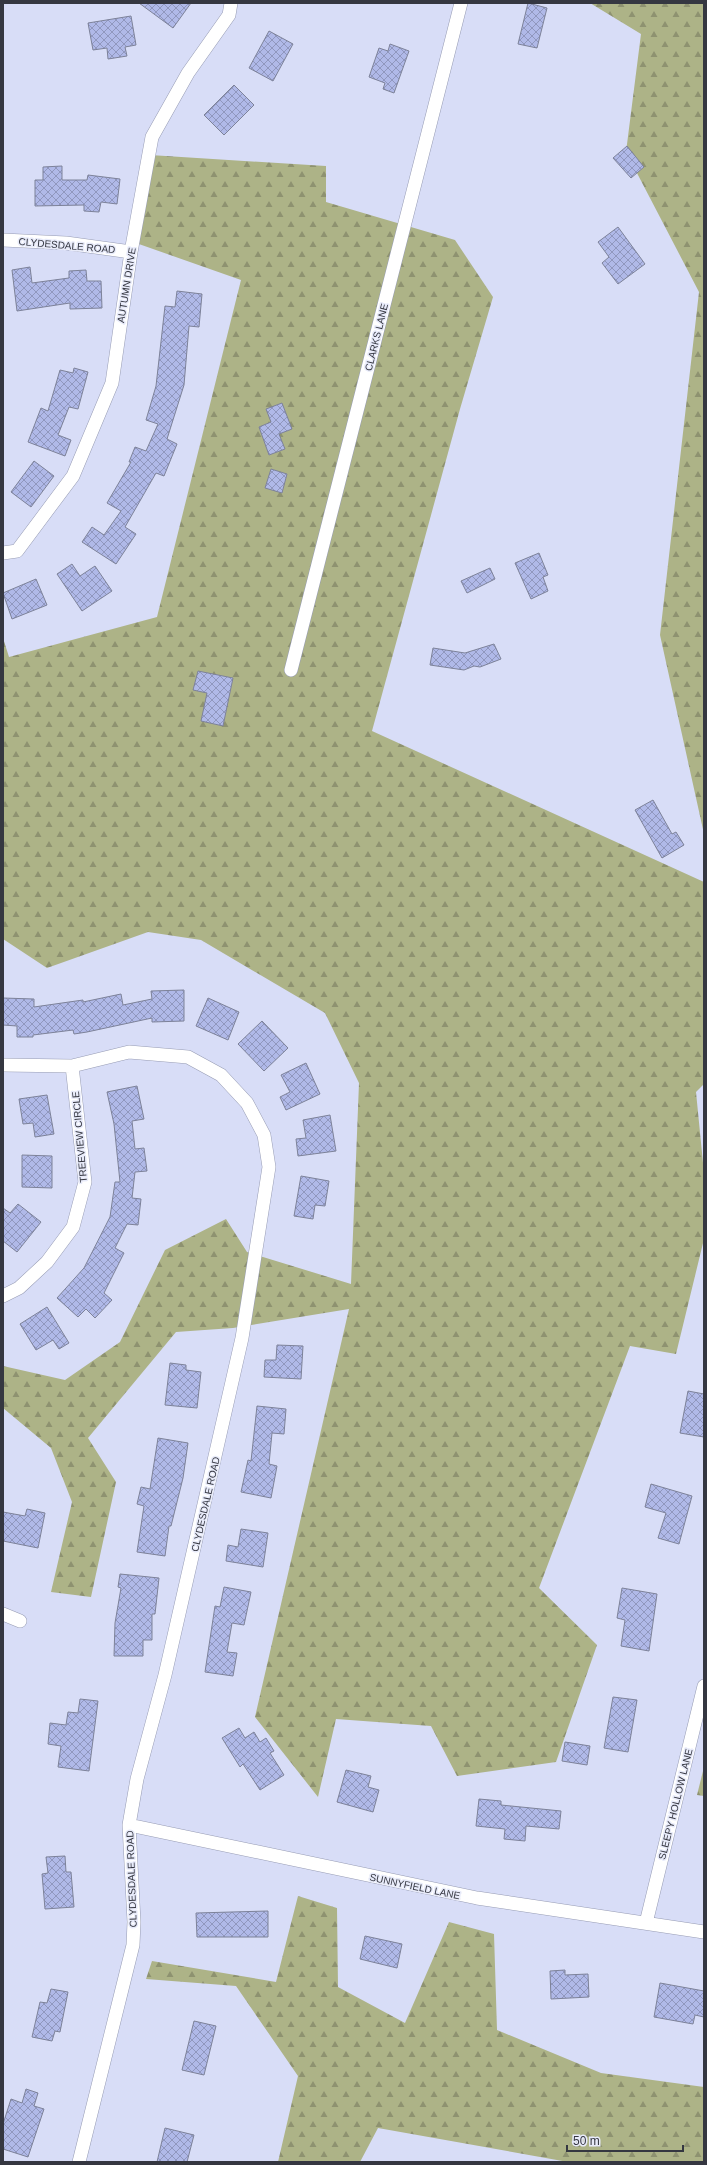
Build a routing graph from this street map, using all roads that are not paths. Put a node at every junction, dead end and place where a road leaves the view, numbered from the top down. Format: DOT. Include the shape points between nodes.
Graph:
graph roads {
  1 [pos="231,3"];
  2 [pos="462,3"];
  3 [pos="3,240"];
  4 [pos="131,252"];
  5 [pos="3,553"];
  6 [pos="291,670"];
  7 [pos="3,1065"];
  8 [pos="72,1066"];
  9 [pos="3,1296"];
  10 [pos="3,1614"];
  11 [pos="20,1621"];
  12 [pos="704,1686"];
  13 [pos="129,1825"];
  14 [pos="646,1923"];
  15 [pos="704,1932"];
  16 [pos="79,2162"];
  1 -- 4 [label="street, AUTUMN DRIVE" via="229,15 188,73 152,137"];
  2 -- 6 [label="street, CLARKS LANE"];
  3 -- 4 [label="street, CLYDESDALE ROAD" via="66,243"];
  4 -- 5 [label="street, AUTUMN DRIVE" via="112,383 73,476 17,551"];
  7 -- 8 [label="street, CLYDESDALE ROAD"];
  8 -- 9 [label="street, TREEVIEW CIRCLE" via="85,1182 73,1227 47,1262 19,1288"];
  8 -- 13 [label="street, CLYDESDALE ROAD" via="129,1052 188,1057 221,1075 247,1103 264,1135 269,1167 242,1338"];
  10 -- 11 [label="street"];
  12 -- 14 [label="street, SLEEPY HOLLOW LANE"];
  13 -- 14 [label="street, SUNNYFIELD LANE" via="477,1898"];
  13 -- 16 [label="street, CLYDESDALE ROAD" via="133,1945"];
  14 -- 15 [label="street, SUNNYFIELD LANE"];
}
